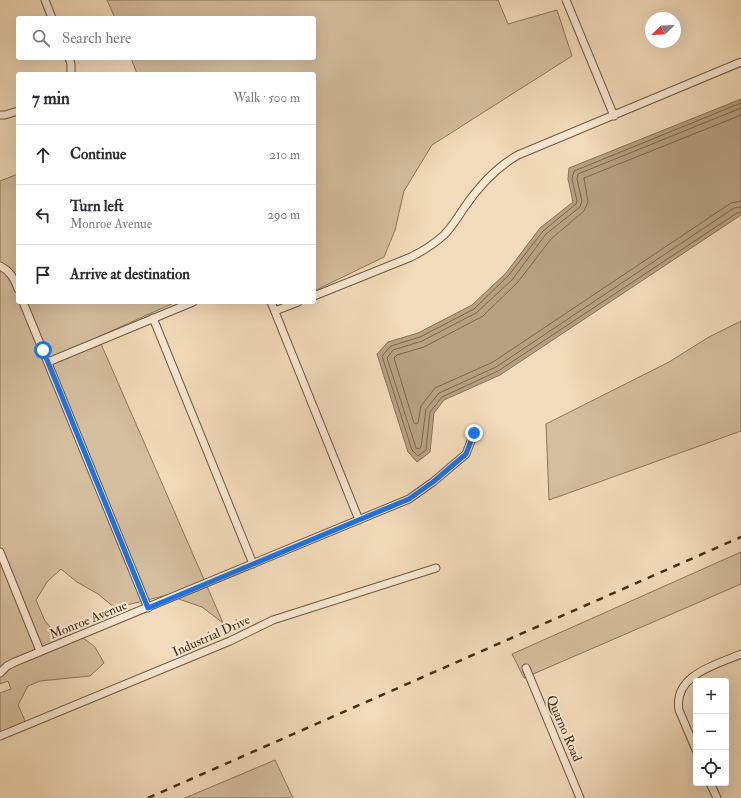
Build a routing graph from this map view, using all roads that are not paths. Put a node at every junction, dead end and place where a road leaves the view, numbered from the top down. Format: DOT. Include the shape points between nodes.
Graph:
graph roads {
  1 [pos="45,0"];
  2 [pos="566,0"];
  3 [pos="51,16"];
  4 [pos="70,60"];
  5 [pos="741,62"];
  6 [pos="71,72"];
  7 [pos="16,112"];
  8 [pos="0,115"];
  9 [pos="614,116"];
  10 [pos="0,266"];
  11 [pos="16,284"];
  12 [pos="316,295"];
  13 [pos="25,304"];
  14 [pos="188,304"];
  15 [pos="272,304"];
  16 [pos="293,304"];
  17 [pos="275,311"];
  18 [pos="153,318"];
  19 [pos="48,362"];
  20 [pos="474,433"];
  21 [pos="359,520"];
  22 [pos="0,552"];
  23 [pos="253,564"];
  24 [pos="436,568"];
  25 [pos="148,608"];
  26 [pos="40,651"];
  27 [pos="741,654"];
  28 [pos="526,668"];
  29 [pos="0,673"];
  30 [pos="0,736"];
  31 [pos="693,743"];
  32 [pos="711,786"];
  33 [pos="580,798"];
  34 [pos="717,798"];
  1 -- 3 [label="street"];
  2 -- 9 [label="street"];
  4 -- 6 [label="street"];
  5 -- 9 [label="street"];
  7 -- 8 [label="street"];
  9 -- 12 [label="street" via="506,162 484,181 445,234 426,250"];
  10 -- 11 [label="street" via="8,271"];
  13 -- 19 [label="street"];
  14 -- 18 [label="street"];
  15 -- 17 [label="street"];
  16 -- 17 [label="street"];
  17 -- 21 [label="street"];
  18 -- 19 [label="street"];
  18 -- 23 [label="street"];
  19 -- 25 [label="street"];
  20 -- 21 [label="street, Monroe Avenue" via="466,454 433,482 409,499"];
  21 -- 23 [label="street, Monroe Avenue"];
  22 -- 26 [label="street"];
  23 -- 25 [label="street, Monroe Avenue"];
  24 -- 30 [label="street, Industrial Drive" via="273,620 209,650"];
  25 -- 26 [label="street, Monroe Avenue"];
  26 -- 29 [label="street, Monroe Avenue" via="7,666"];
  27 -- 31 [label="street" via="695,675 681,689 679,710"];
  28 -- 33 [label="street, Quarno Road"];
  32 -- 34 [label="street"];
}
